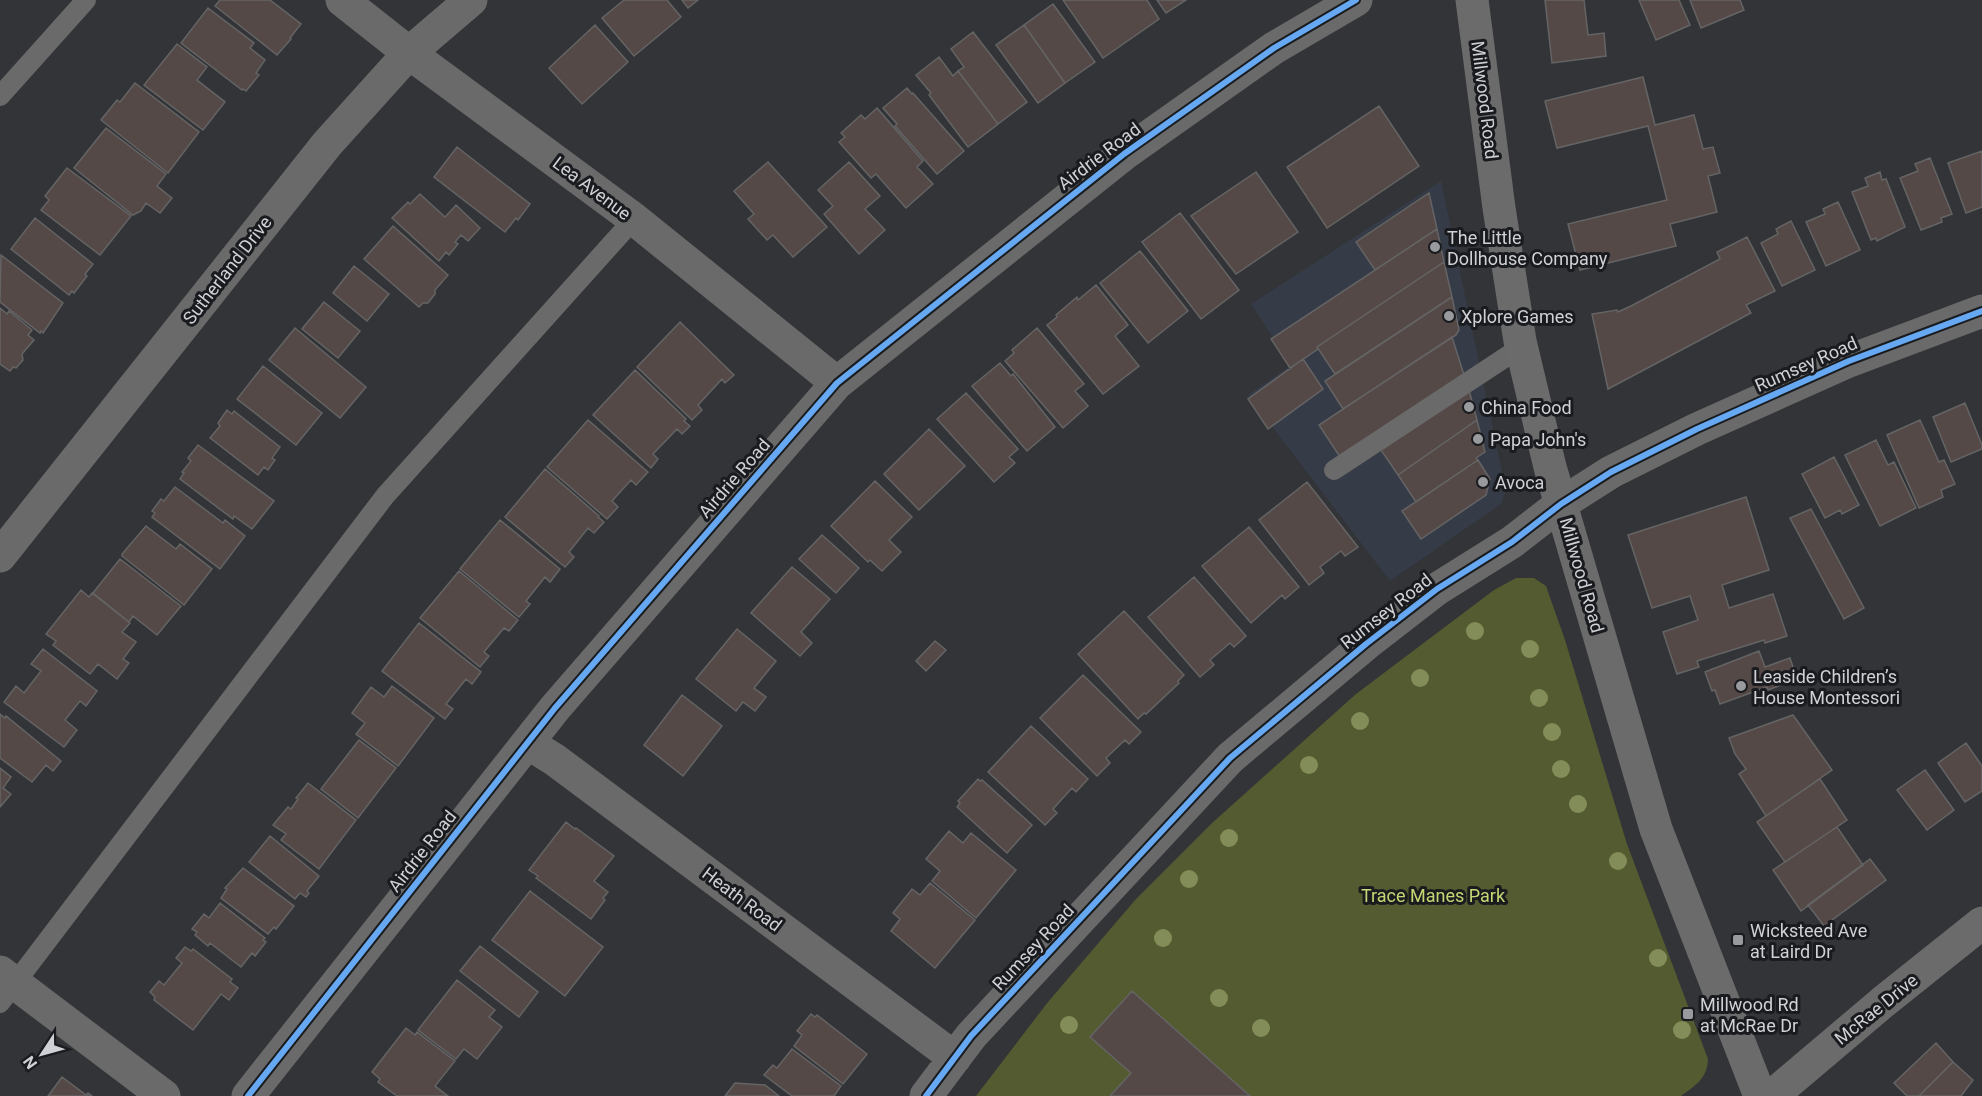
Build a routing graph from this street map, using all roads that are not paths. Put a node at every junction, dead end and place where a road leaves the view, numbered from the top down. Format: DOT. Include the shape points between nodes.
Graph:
graph roads {
  1 [pos="86,0"];
  2 [pos="342,0"];
  3 [pos="471,0"];
  4 [pos="1356,0"];
  5 [pos="1472,0"];
  6 [pos="409,53"];
  7 [pos="0,96"];
  8 [pos="634,219"];
  9 [pos="1982,311"];
  10 [pos="1521,347"];
  11 [pos="837,383"];
  12 [pos="1334,470"];
  13 [pos="1562,504"];
  14 [pos="0,556"];
  15 [pos="528,742"];
  16 [pos="1982,923"];
  17 [pos="5,986"];
  18 [pos="955,1058"];
  19 [pos="164,1096"];
  20 [pos="248,1096"];
  21 [pos="926,1096"];
  22 [pos="1760,1096"];
  23 [pos="1772,1096"];
  1 -- 7 [label="lane"];
  2 -- 6 [label="street, Lea Avenue"];
  3 -- 6 [label="street, Sutherland Drive"];
  4 -- 11 [label="street, Airdrie Road" via="1274,48 1124,154"];
  5 -- 10 [label="street, Millwood Road"];
  6 -- 8 [label="street, Lea Avenue"];
  6 -- 14 [label="street, Sutherland Drive" via="327,144"];
  8 -- 11 [label="street, Lea Avenue"];
  8 -- 17 [label="lane" via="385,496"];
  9 -- 13 [label="street, Rumsey Road" via="1849,361 1697,429 1611,472"];
  10 -- 12 [label="lane"];
  10 -- 13 [label="street, Millwood Road"];
  11 -- 15 [label="street, Airdrie Road"];
  13 -- 18 [label="street, Rumsey Road" via="1512,542 1437,589 1230,758 971,1036"];
  13 -- 22 [label="street, Millwood Road" via="1656,829"];
  15 -- 18 [label="street, Heath Road"];
  15 -- 20 [label="street, Airdrie Road"];
  16 -- 23 [label="street, McRae Drive"];
  17 -- 19 [label="street"];
  18 -- 21 [label="street, Rumsey Road"];
}
